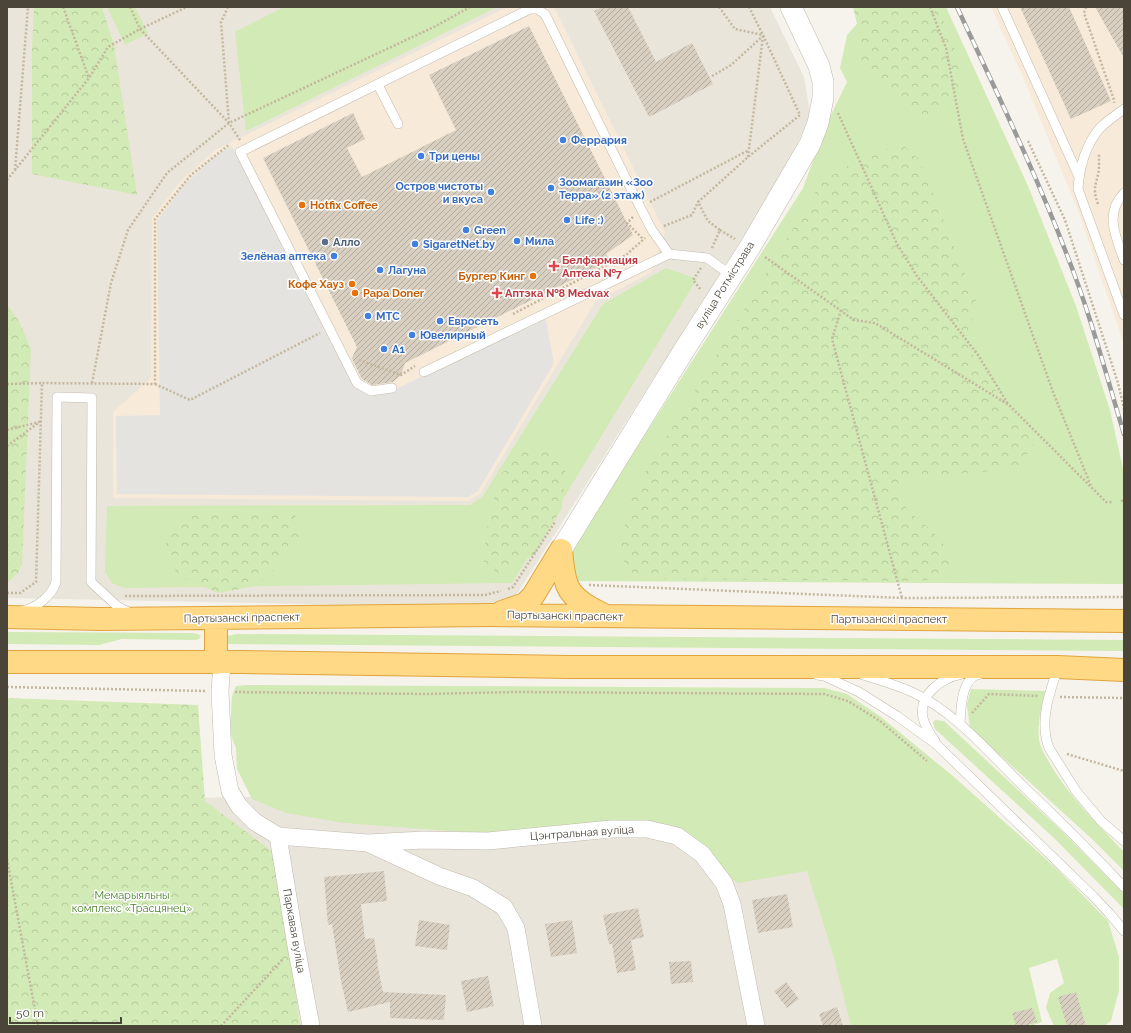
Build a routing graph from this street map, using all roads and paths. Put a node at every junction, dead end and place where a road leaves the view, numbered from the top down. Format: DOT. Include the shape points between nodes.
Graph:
graph roads {
  1 [pos="28,7"];
  2 [pos="63,7"];
  3 [pos="130,7"];
  4 [pos="187,7"];
  5 [pos="228,7"];
  6 [pos="470,7"];
  7 [pos="719,7"];
  8 [pos="749,7"];
  9 [pos="791,7"];
  10 [pos="930,7"];
  11 [pos="1002,7"];
  12 [pos="140,29"];
  13 [pos="763,35"];
  14 [pos="712,76"];
  15 [pos="89,78"];
  16 [pos="378,85"];
  17 [pos="1124,109"];
  18 [pos="836,110"];
  19 [pos="229,123"];
  20 [pos="398,124"];
  21 [pos="1028,141"];
  22 [pos="232,143"];
  23 [pos="749,150"];
  24 [pos="748,157"];
  25 [pos="15,170"];
  26 [pos="1079,177"];
  27 [pos="7,180"];
  28 [pos="1124,193"];
  29 [pos="698,202"];
  30 [pos="640,207"];
  31 [pos="652,230"];
  32 [pos="643,240"];
  33 [pos="669,254"];
  34 [pos="763,257"];
  35 [pos="707,258"];
  36 [pos="1124,260"];
  37 [pos="731,275"];
  38 [pos="704,294"];
  39 [pos="840,310"];
  40 [pos="513,315"];
  41 [pos="1124,315"];
  42 [pos="330,328"];
  43 [pos="352,358"];
  44 [pos="422,367"];
  45 [pos="42,383"];
  46 [pos="7,384"];
  47 [pos="92,384"];
  48 [pos="155,384"];
  49 [pos="392,388"];
  50 [pos="1009,405"];
  51 [pos="1124,409"];
  52 [pos="42,421"];
  53 [pos="7,430"];
  54 [pos="7,446"];
  55 [pos="1091,486"];
  56 [pos="1113,502"];
  57 [pos="557,520"];
  58 [pos="561,550"];
  59 [pos="582,585"];
  60 [pos="7,593"];
  61 [pos="124,596"];
  62 [pos="1124,597"];
  63 [pos="902,598"];
  64 [pos="492,615"];
  65 [pos="7,616"];
  66 [pos="607,617"];
  67 [pos="156,619"];
  68 [pos="216,619"];
  69 [pos="1124,621"];
  70 [pos="7,662"];
  71 [pos="219,663"];
  72 [pos="836,666"];
  73 [pos="783,667"];
  74 [pos="1000,667"];
  75 [pos="1058,667"];
  76 [pos="1124,670"];
  77 [pos="7,686"];
  78 [pos="220,691"];
  79 [pos="1048,697"];
  80 [pos="1124,698"];
  81 [pos="924,699"];
  82 [pos="969,717"];
  83 [pos="960,724"];
  84 [pos="936,744"];
  85 [pos="1049,748"];
  86 [pos="927,761"];
  87 [pos="1124,771"];
  88 [pos="278,836"];
  89 [pos="1124,841"];
  90 [pos="368,843"];
  91 [pos="7,859"];
  92 [pos="1124,887"];
  93 [pos="1124,931"];
  94 [pos="296,946"];
  95 [pos="38,1026"];
  96 [pos="221,1026"];
  97 [pos="311,1026"];
  98 [pos="532,1026"];
  99 [pos="756,1026"];
  1 -- 25 [label="path"];
  2 -- 15 [label="path"];
  3 -- 12 [label="path"];
  4 -- 12 [label="path"];
  5 -- 19 [label="path" via="221,22"];
  6 -- 19 [label="path" via="436,26"];
  7 -- 13 [label="path" via="736,29"];
  8 -- 13 [label="path"];
  9 -- 37 [label="street, вуліца Ротмістрава" via="819,66 823,82 818,123 810,144"];
  10 -- 55 [label="path" via="946,48 963,139 1052,392"];
  11 -- 26 [label="lane"];
  12 -- 15 [label="path" via="108,48"];
  12 -- 19 [label="path"];
  13 -- 14 [label="path" via="731,65"];
  13 -- 23 [label="path"];
  13 -- 24 [label="path" via="800,115"];
  15 -- 25 [label="path"];
  16 -- 20 [label="lane"];
  16 -- 30 [label="lane" via="530,9 537,9 545,14"];
  16 -- 42 [label="lane" via="240,152"];
  17 -- 26 [label="lane" via="1100,128 1085,154"];
  18 -- 50 [label="path" via="897,244 917,276 978,355"];
  19 -- 47 [label="path" via="167,173 128,230 110,283"];
  21 -- 51 [label="path" via="1065,220 1118,382"];
  22 -- 48 [label="path" via="191,175 155,219"];
  23 -- 24 [label="path"];
  23 -- 30 [label="path"];
  24 -- 29 [label="path"];
  25 -- 27 [label="path"];
  26 -- 41 [label="lane" via="1078,188"];
  28 -- 36 [label="lane" via="1114,208 1113,227"];
  29 -- 31 [label="path" via="692,215"];
  29 -- 35 [label="path" via="708,221 720,230"];
  30 -- 31 [label="lane"];
  30 -- 32 [label="path" via="627,223"];
  31 -- 32 [label="path"];
  31 -- 33 [label="lane"];
  32 -- 40 [label="path" via="626,255"];
  33 -- 35 [label="lane"];
  33 -- 44 [label="lane" via="542,315"];
  34 -- 39 [label="path"];
  35 -- 37 [label="lane"];
  35 -- 38 [label="path" via="693,280"];
  37 -- 58 [label="street, вуліца Ротмістрава"];
  39 -- 50 [label="path" via="854,320 875,324"];
  39 -- 63 [label="path" via="832,339"];
  42 -- 48 [label="path" via="190,400"];
  42 -- 49 [label="lane" via="356,382 371,391"];
  43 -- 44 [label="path" via="401,375 406,370"];
  45 -- 46 [label="path"];
  45 -- 47 [label="path"];
  45 -- 52 [label="path"];
  47 -- 48 [label="path"];
  50 -- 55 [label="path"];
  52 -- 53 [label="path"];
  52 -- 54 [label="path"];
  52 -- 60 [label="path" via="36,582 20,593"];
  55 -- 56 [label="path" via="1106,502"];
  57 -- 61 [label="path" via="513,587 485,595"];
  58 -- 64 [label="highway" via="533,596 525,604"];
  58 -- 66 [label="highway" via="567,585 573,595"];
  59 -- 63 [label="path"];
  62 -- 63 [label="path"];
  64 -- 66 [label="highway, Партызанскі праспект"];
  64 -- 68 [label="highway, Партызанскі праспект"];
  65 -- 67 [label="highway, Партызанскі праспект" via="101,620"];
  65 -- 67 [label="lane" via="27,610 41,602 54,589 56,582 58,397 92,398 91,582 118,606 129,612"];
  66 -- 69 [label="highway, Партызанскі праспект"];
  67 -- 68 [label="highway, Партызанскі праспект"];
  68 -- 71 [label="highway"];
  70 -- 71 [label="highway"];
  71 -- 73 [label="highway"];
  71 -- 78 [label="street"];
  72 -- 73 [label="highway"];
  72 -- 74 [label="highway"];
  72 -- 81 [label="lane" via="883,681"];
  73 -- 84 [label="lane" via="824,676 859,692"];
  74 -- 75 [label="highway"];
  74 -- 81 [label="lane" via="958,675 936,686"];
  74 -- 83 [label="lane" via="974,676 966,686"];
  75 -- 76 [label="highway"];
  75 -- 79 [label="lane"];
  77 -- 78 [label="path"];
  78 -- 86 [label="path" via="824,694 848,701 880,721"];
  78 -- 88 [label="street" via="223,754 230,791 239,806 254,822"];
  79 -- 80 [label="path"];
  79 -- 82 [label="path" via="988,694"];
  79 -- 85 [label="lane" via="1044,718"];
  81 -- 83 [label="lane"];
  81 -- 84 [label="lane" via="923,718"];
  83 -- 92 [label="lane"];
  84 -- 93 [label="lane" via="1093,896"];
  85 -- 87 [label="path"];
  85 -- 89 [label="lane" via="1076,790 1101,821"];
  88 -- 90 [label="street, Цэнтральная вуліца"];
  88 -- 94 [label="street, Паркавая вуліца"];
  90 -- 98 [label="street, Цэнтральная вуліца" via="439,876 473,888 504,907 516,928"];
  90 -- 99 [label="street, Цэнтральная вуліца" via="424,840 488,841 611,829 646,829 678,836 702,854 724,883 732,904"];
  91 -- 95 [label="path"];
  94 -- 96 [label="path"];
  94 -- 97 [label="street, Паркавая вуліца"];
}
